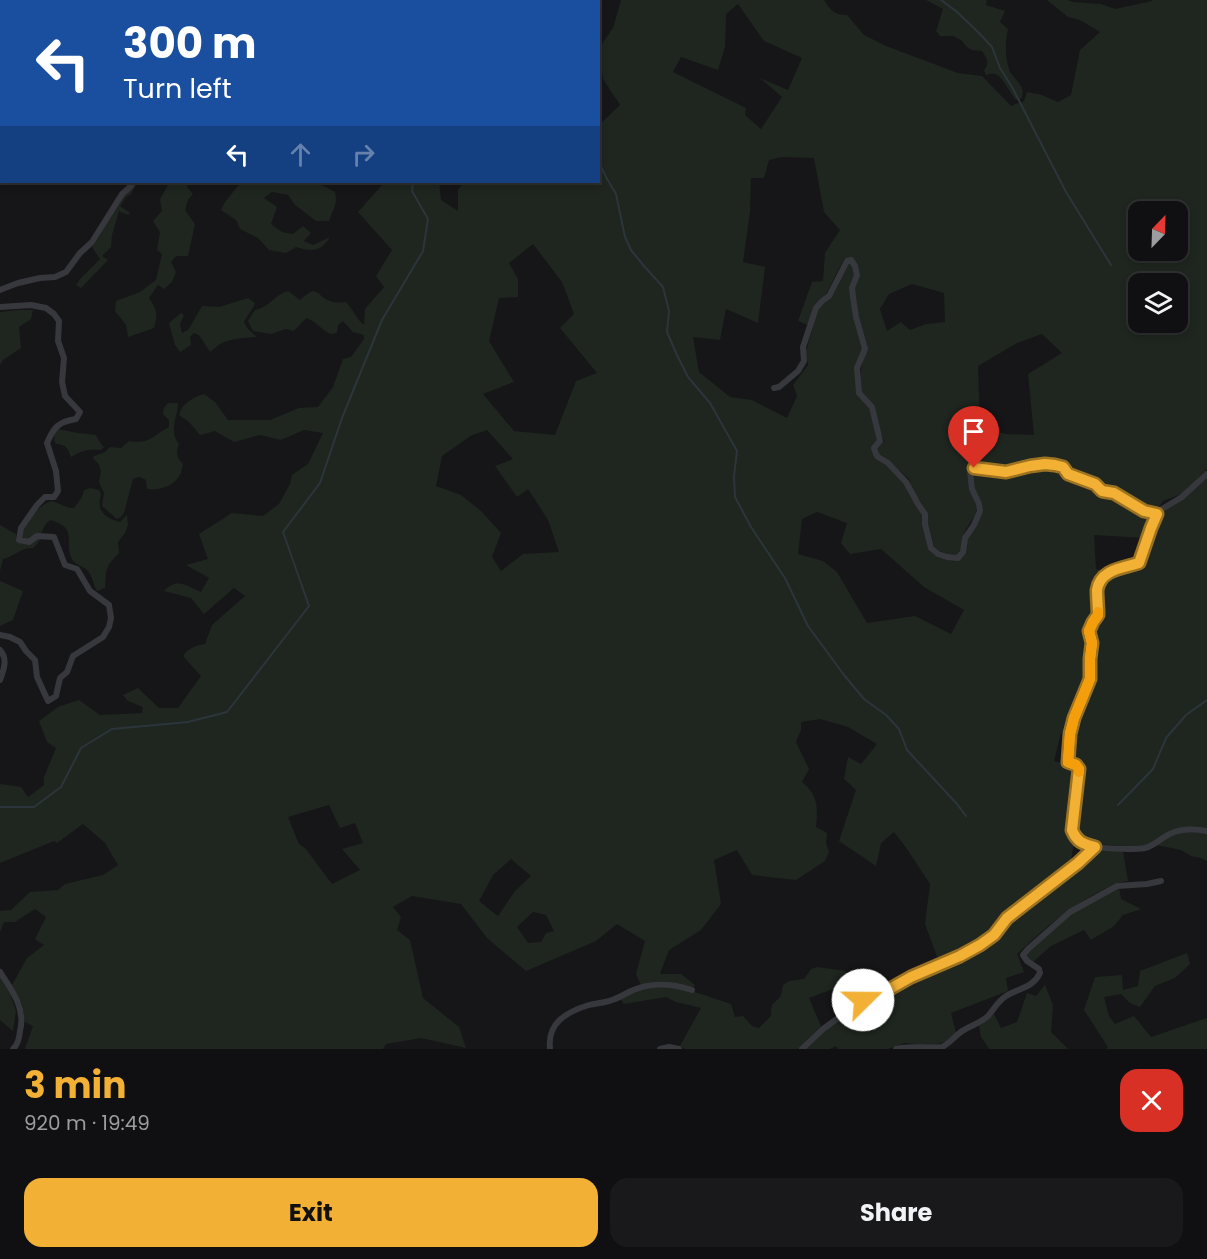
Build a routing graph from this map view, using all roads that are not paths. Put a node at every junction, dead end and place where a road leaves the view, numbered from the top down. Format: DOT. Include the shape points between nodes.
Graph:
graph roads {
  1 [pos="133,183"];
  2 [pos="0,290"];
  3 [pos="0,306"];
  4 [pos="774,388"];
  5 [pos="1207,474"];
  6 [pos="1157,514"];
  7 [pos="0,635"];
  8 [pos="0,650"];
  9 [pos="0,680"];
  10 [pos="1207,831"];
  11 [pos="1095,847"];
  12 [pos="1161,881"];
  13 [pos="0,972"];
  14 [pos="692,990"];
  15 [pos="13,1049"];
  16 [pos="550,1049"];
  17 [pos="660,1049"];
  18 [pos="679,1049"];
  19 [pos="802,1049"];
  20 [pos="896,1049"];
  1 -- 2 [label="street" via="66,272"];
  3 -- 7 [label="street" via="46,308 54,314 59,321 58,341 64,357 65,396 80,412 53,429 47,443 58,491 37,505 21,528 19,540 54,537 65,565 77,569 90,591 109,605 111,618 103,637 73,656 60,678 56,696 48,701 37,677 35,660 20,642"];
  4 -- 6 [label="street" via="798,371 804,361 803,347 816,308 829,296 851,260 857,275 852,288 865,349 857,368 859,393 872,407 880,441 874,448 878,458 906,482 925,513 931,548 938,554 958,558 978,517 979,504 970,471 974,468 1006,472 1045,464 1063,467 1068,474 1095,484 1102,491"];
  5 -- 6 [label="street"];
  6 -- 11 [label="street" via="1139,563 1118,568 1102,578 1097,592 1098,615 1089,631 1090,679 1074,718 1068,762 1079,769 1072,830 1082,843"];
  8 -- 9 [label="street" via="5,665"];
  10 -- 11 [label="street" via="1181,830 1146,848"];
  11 -- 19 [label="street" via="1007,918 994,935 960,956 863,1000"];
  12 -- 20 [label="street" via="1117,886 1070,912 1023,955 1039,969 1033,984 1005,997 983,1020 943,1047"];
  13 -- 15 [label="street" via="21,1014 20,1034"];
  14 -- 16 [label="street" via="659,984 589,1005 560,1019 552,1029"];
  17 -- 18 [label="street"];
}
